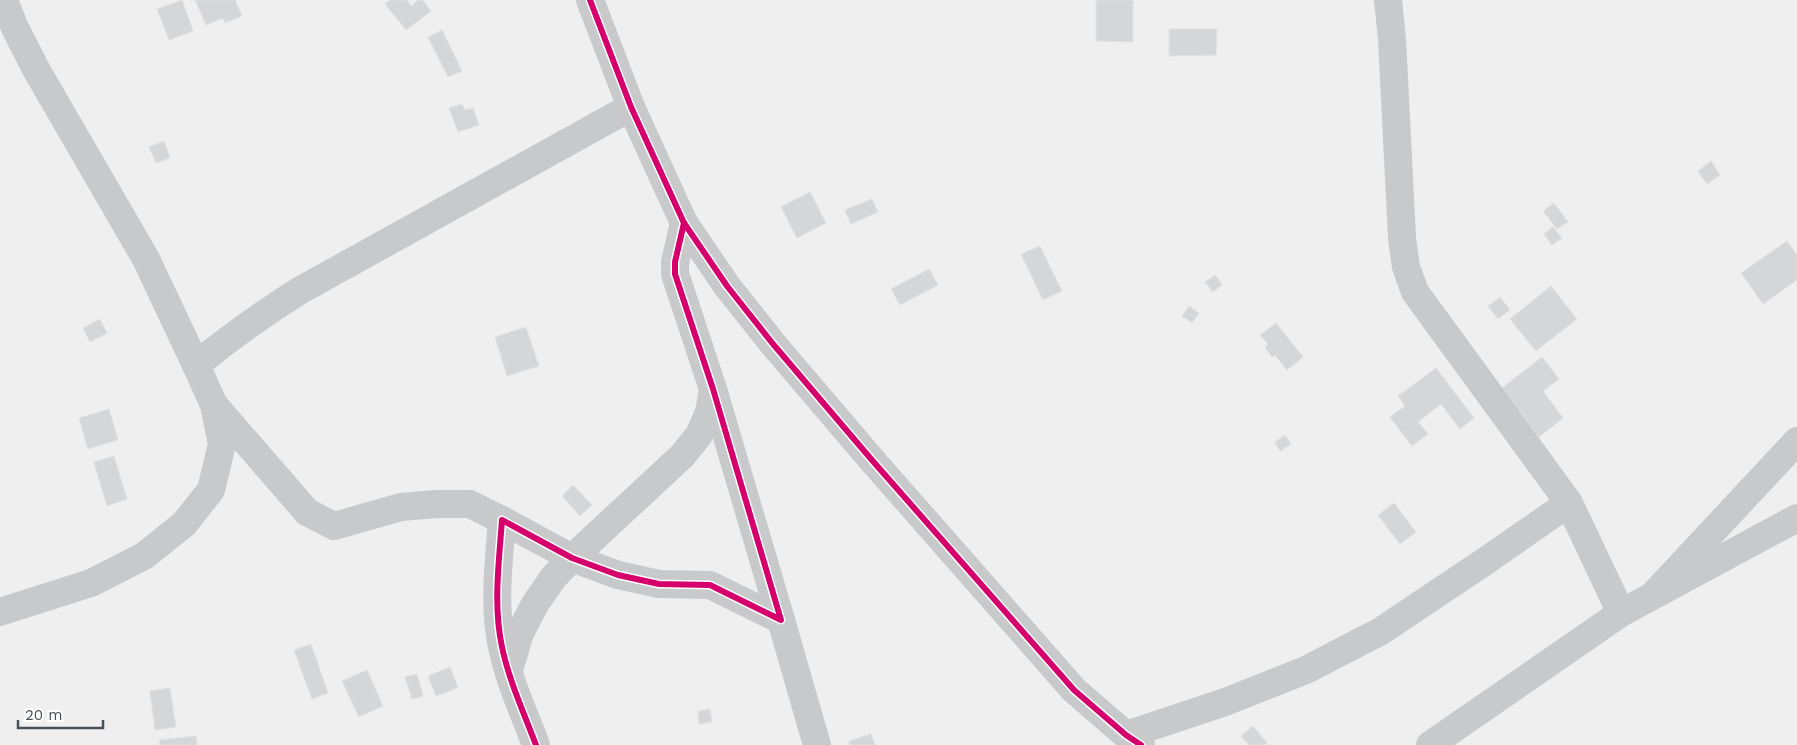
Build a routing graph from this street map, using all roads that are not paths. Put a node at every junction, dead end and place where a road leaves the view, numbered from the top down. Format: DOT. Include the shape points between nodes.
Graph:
graph roads {
  1 [pos="4,0"];
  2 [pos="590,0"];
  3 [pos="1388,0"];
  4 [pos="631,107"];
  5 [pos="684,223"];
  6 [pos="196,366"];
  7 [pos="713,390"];
  8 [pos="214,405"];
  9 [pos="1797,441"];
  10 [pos="1569,503"];
  11 [pos="1797,518"];
  12 [pos="502,520"];
  13 [pos="572,558"];
  14 [pos="1654,594"];
  15 [pos="0,612"];
  16 [pos="1621,613"];
  17 [pos="781,620"];
  18 [pos="508,671"];
  19 [pos="1133,740"];
  20 [pos="536,745"];
  21 [pos="818,745"];
  22 [pos="1430,745"];
  1 -- 6 [label="street" via="37,71 146,258"];
  2 -- 4 [label="street"];
  3 -- 10 [label="street" via="1406,267 1415,292"];
  4 -- 5 [label="street"];
  4 -- 6 [label="street" via="299,291 263,313"];
  5 -- 7 [label="street" via="675,274"];
  5 -- 19 [label="street" via="732,294 871,459 1074,690"];
  6 -- 8 [label="street"];
  7 -- 13 [label="street" via="709,412 699,435 682,456"];
  7 -- 17 [label="street"];
  8 -- 12 [label="street" via="307,512 334,526 401,507 436,504 470,504"];
  8 -- 15 [label="street" via="222,444 211,490 184,524 144,556 91,583"];
  9 -- 14 [label="street"];
  10 -- 16 [label="street"];
  10 -- 19 [label="street" via="1381,631 1314,666"];
  11 -- 14 [label="street"];
  12 -- 13 [label="street"];
  12 -- 18 [label="street" via="498,619"];
  13 -- 17 [label="street" via="637,580 672,585 710,585"];
  13 -- 18 [label="street" via="535,604 520,633"];
  14 -- 16 [label="street"];
  16 -- 22 [label="street"];
  17 -- 21 [label="street"];
  18 -- 20 [label="street"];
}
